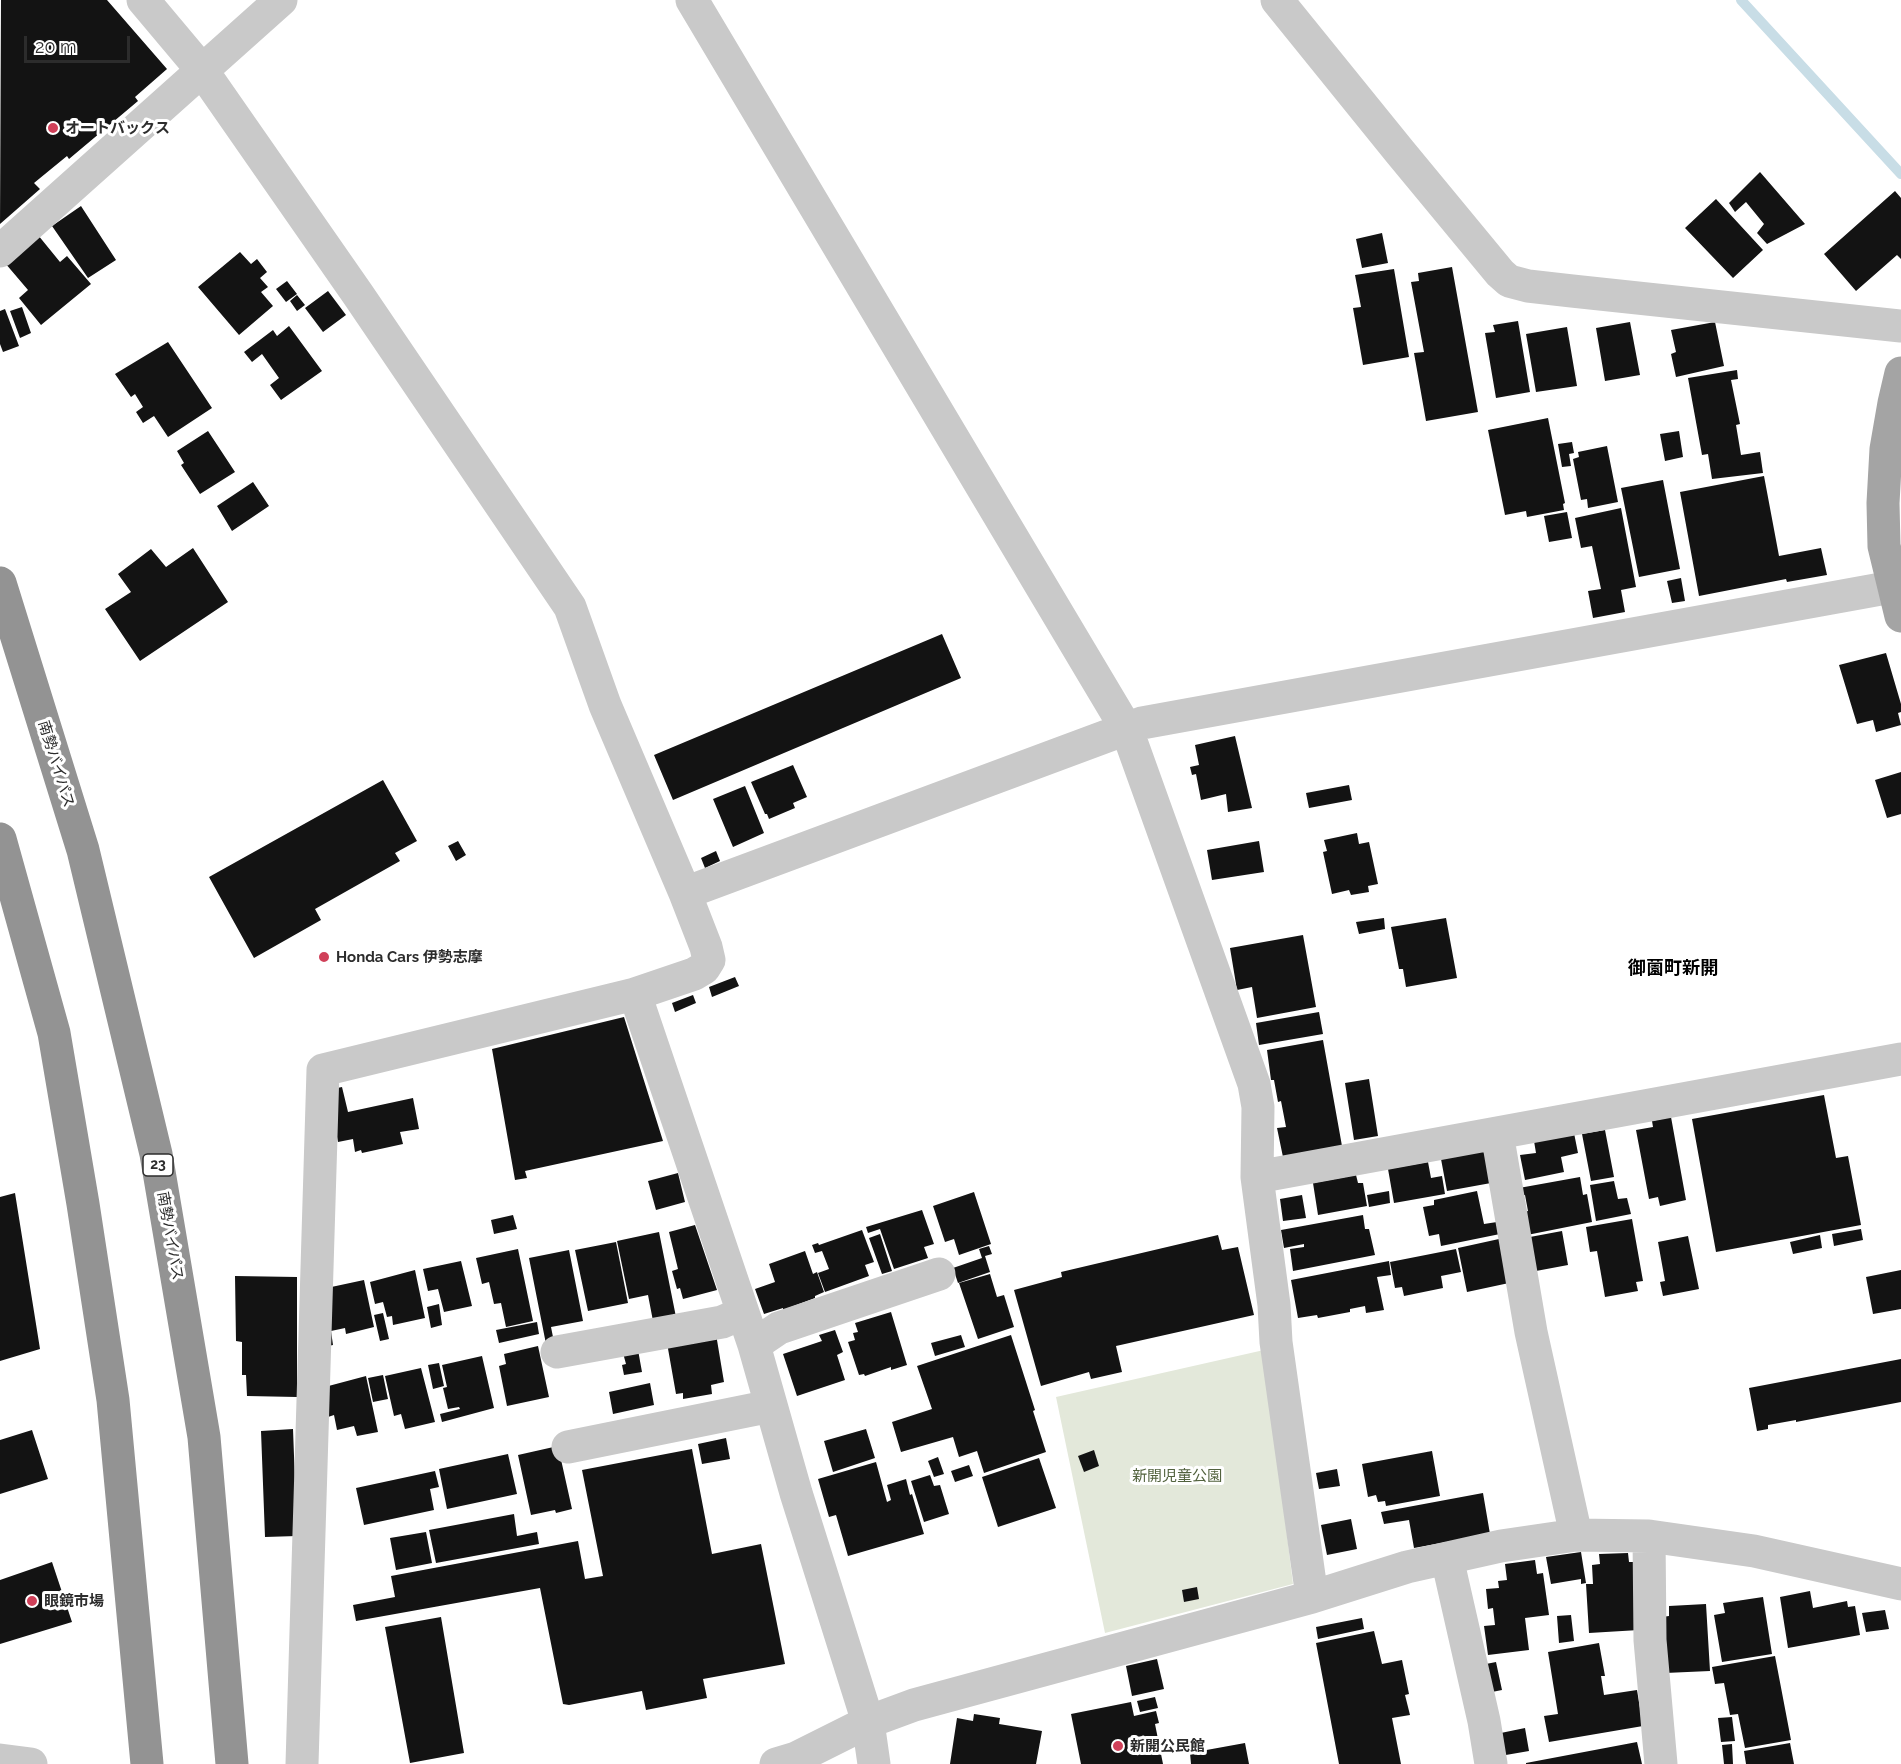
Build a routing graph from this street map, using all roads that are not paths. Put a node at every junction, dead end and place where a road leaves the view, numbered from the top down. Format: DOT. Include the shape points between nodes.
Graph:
graph roads {
  1 [pos="143,0"];
  2 [pos="280,0"];
  3 [pos="692,0"];
  4 [pos="1278,0"];
  5 [pos="201,69"];
  6 [pos="0,251"];
  7 [pos="1901,326"];
  8 [pos="1901,373"];
  9 [pos="0,583"];
  10 [pos="1897,601"];
  11 [pos="1126,730"];
  12 [pos="0,839"];
  13 [pos="686,893"];
  14 [pos="635,994"];
  15 [pos="1901,1059"];
  16 [pos="1497,1133"];
  17 [pos="1257,1177"];
  18 [pos="939,1274"];
  19 [pos="743,1313"];
  20 [pos="754,1345"];
  21 [pos="557,1352"];
  22 [pos="771,1406"];
  23 [pos="568,1447"];
  24 [pos="1576,1534"];
  25 [pos="1649,1536"];
  26 [pos="1447,1558"];
  27 [pos="1901,1584"];
  28 [pos="1312,1598"];
  29 [pos="868,1722"];
  30 [pos="0,1760"];
  31 [pos="31,1764"];
  32 [pos="147,1764"];
  33 [pos="232,1764"];
  34 [pos="302,1764"];
  35 [pos="776,1764"];
  36 [pos="874,1764"];
  37 [pos="1491,1764"];
  38 [pos="1661,1764"];
  1 -- 5 [label="street"];
  2 -- 5 [label="street"];
  3 -- 11 [label="street"];
  4 -- 7 [label="street" via="1509,281 1561,290"];
  5 -- 6 [label="street"];
  5 -- 13 [label="street" via="570,607 605,705"];
  8 -- 10 [label="main road" via="1886,448 1883,503 1884,546"];
  9 -- 33 [label="highway, 南勢バイパス / 23" via="83,850 156,1154 204,1437"];
  10 -- 11 [label="street" via="1153,721"];
  11 -- 13 [label="street"];
  11 -- 17 [label="street" via="1254,1084 1258,1107"];
  12 -- 32 [label="highway" via="54,1033 83,1204 113,1400"];
  13 -- 14 [label="street" via="709,960 694,974"];
  14 -- 19 [label="street"];
  14 -- 34 [label="street" via="323,1070"];
  15 -- 16 [label="street"];
  16 -- 17 [label="street"];
  16 -- 24 [label="street" via="1531,1332"];
  17 -- 28 [label="street"];
  18 -- 20 [label="street" via="779,1328"];
  19 -- 20 [label="street"];
  19 -- 21 [label="street" via="722,1322"];
  20 -- 22 [label="street"];
  22 -- 23 [label="street"];
  22 -- 29 [label="street"];
  24 -- 25 [label="street"];
  24 -- 26 [label="street"];
  25 -- 27 [label="street" via="1754,1551"];
  25 -- 38 [label="street" via="1650,1640"];
  26 -- 28 [label="street"];
  26 -- 37 [label="street"];
  28 -- 29 [label="street" via="914,1705"];
  29 -- 35 [label="street"];
  29 -- 36 [label="street"];
  30 -- 31 [label="street"];
}
